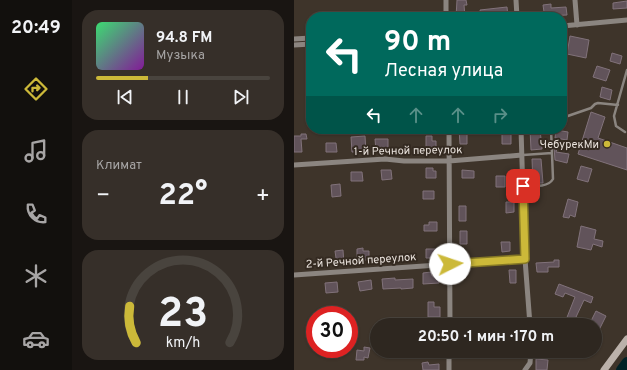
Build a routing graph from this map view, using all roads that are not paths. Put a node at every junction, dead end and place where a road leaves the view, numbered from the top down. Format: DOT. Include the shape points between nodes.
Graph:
graph roads {
  1 [pos="446,0"];
  2 [pos="516,0"];
  3 [pos="576,0"];
  4 [pos="446,12"];
  5 [pos="517,12"];
  6 [pos="627,20"];
  7 [pos="577,25"];
  8 [pos="567,26"];
  9 [pos="306,38"];
  10 [pos="294,39"];
  11 [pos="306,44"];
  12 [pos="294,45"];
  13 [pos="627,70"];
  14 [pos="618,105"];
  15 [pos="567,116"];
  16 [pos="626,132"];
  17 [pos="449,134"];
  18 [pos="522,134"];
  19 [pos="551,134"];
  20 [pos="552,153"];
  21 [pos="522,155"];
  22 [pos="450,161"];
  23 [pos="294,165"];
  24 [pos="523,186"];
  25 [pos="525,259"];
  26 [pos="450,264"];
  27 [pos="294,274"];
  28 [pos="450,318"];
  29 [pos="529,318"];
  30 [pos="627,339"];
  31 [pos="449,358"];
  32 [pos="530,358"];
  33 [pos="449,370"];
  34 [pos="525,370"];
  35 [pos="604,370"];
  1 -- 4 [label="street"];
  2 -- 5 [label="street"];
  3 -- 7 [label="street"];
  6 -- 7 [label="street"];
  7 -- 8 [label="street"];
  9 -- 10 [label="street"];
  11 -- 12 [label="street"];
  13 -- 14 [label="lane"];
  14 -- 15 [label="lane" via="595,104 591,108"];
  14 -- 16 [label="lane" via="614,116 616,126"];
  17 -- 22 [label="street"];
  18 -- 21 [label="street"];
  19 -- 20 [label="lane"];
  20 -- 21 [label="lane"];
  20 -- 24 [label="lane" via="551,182 547,185"];
  21 -- 22 [label="street, 1-й Речной переулок"];
  21 -- 24 [label="street"];
  22 -- 23 [label="street, 1-й Речной переулок" via="385,159"];
  22 -- 26 [label="street"];
  24 -- 25 [label="street"];
  25 -- 26 [label="street, 2-й Речной переулок"];
  25 -- 29 [label="street"];
  26 -- 27 [label="street, 2-й Речной переулок"];
  26 -- 28 [label="street"];
  30 -- 35 [label="main road"];
  31 -- 33 [label="street"];
  32 -- 34 [label="street"];
}
